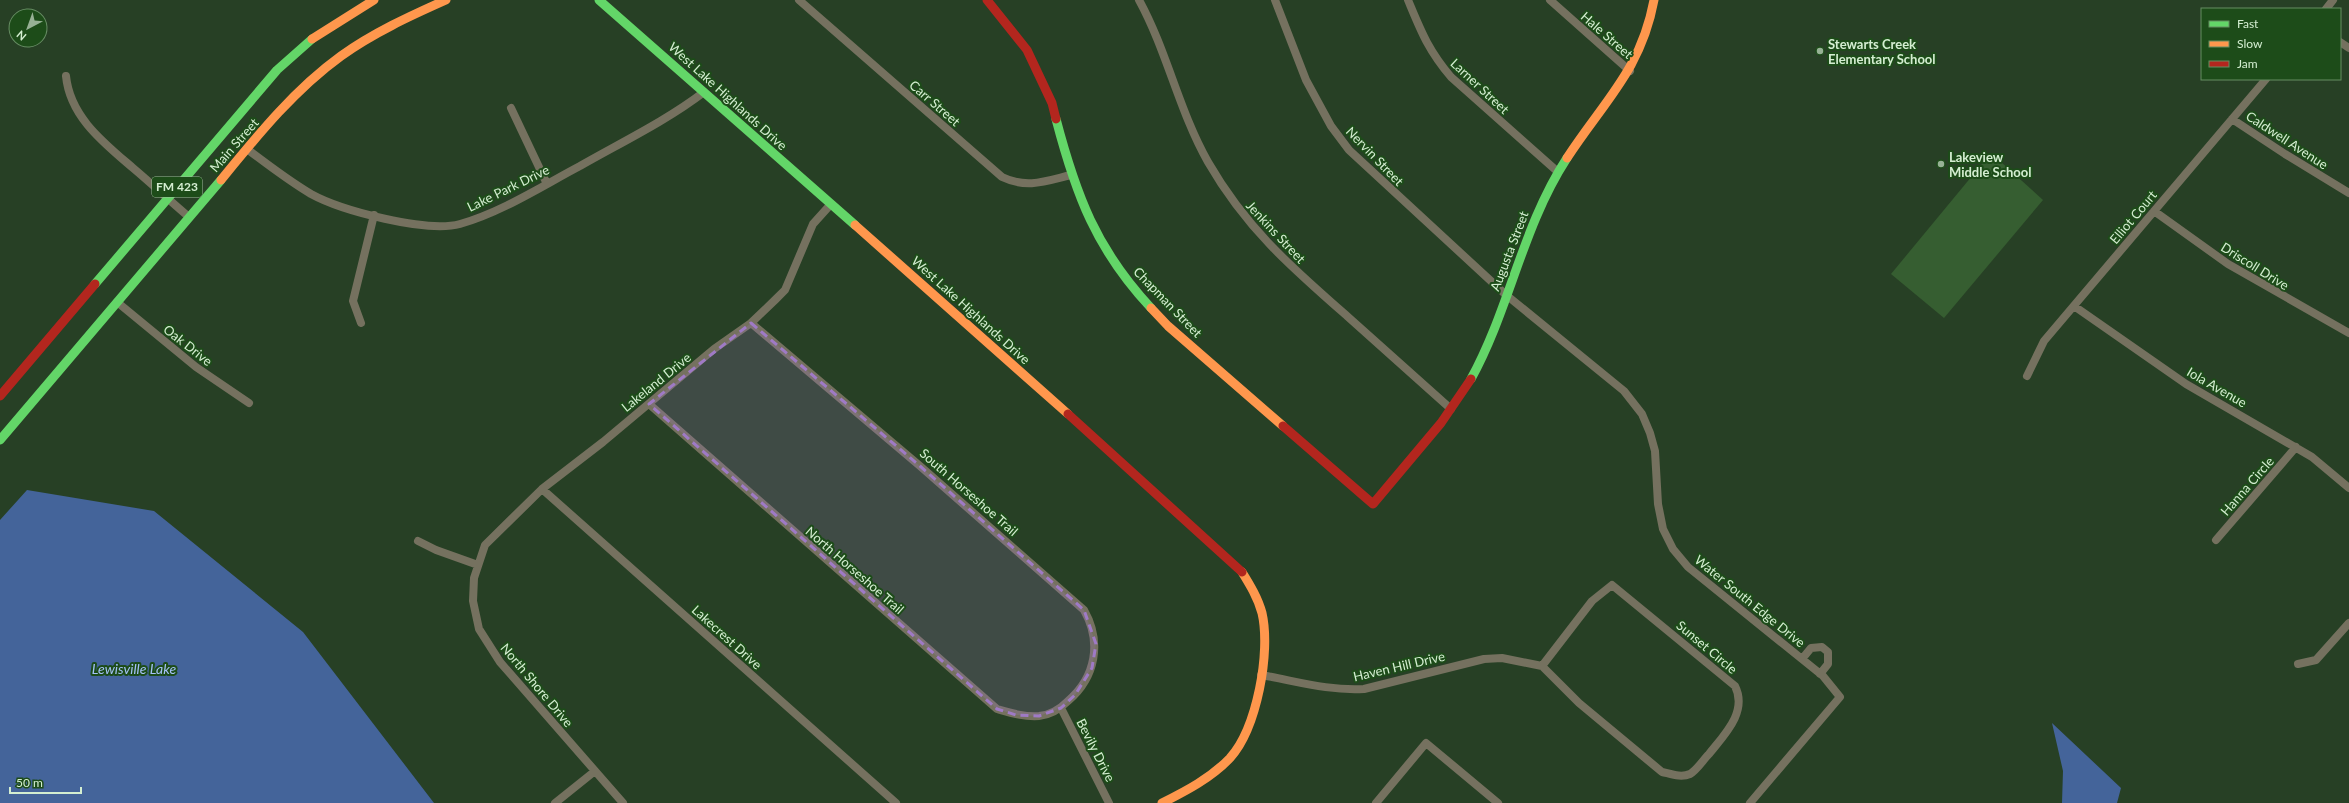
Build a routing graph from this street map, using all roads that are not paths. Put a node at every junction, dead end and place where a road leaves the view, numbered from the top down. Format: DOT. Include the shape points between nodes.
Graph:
graph roads {
  1 [pos="374,0"];
  2 [pos="446,0"];
  3 [pos="599,0"];
  4 [pos="799,0"];
  5 [pos="987,0"];
  6 [pos="1139,0"];
  7 [pos="1275,0"];
  8 [pos="1408,0"];
  9 [pos="1550,0"];
  10 [pos="1654,0"];
  11 [pos="2334,0"];
  12 [pos="2327,8"];
  13 [pos="1630,71"];
  14 [pos="66,76"];
  15 [pos="2265,80"];
  16 [pos="704,92"];
  17 [pos="511,108"];
  18 [pos="2232,119"];
  19 [pos="247,149"];
  20 [pos="1558,172"];
  21 [pos="1071,175"];
  22 [pos="547,184"];
  23 [pos="2349,193"];
  24 [pos="167,198"];
  25 [pos="831,204"];
  26 [pos="2154,211"];
  27 [pos="374,215"];
  28 [pos="189,217"];
  29 [pos="1506,294"];
  30 [pos="117,302"];
  31 [pos="2074,306"];
  32 [pos="751,323"];
  33 [pos="361,324"];
  34 [pos="2349,333"];
  35 [pos="2027,376"];
  36 [pos="0,396"];
  37 [pos="249,403"];
  38 [pos="649,404"];
  39 [pos="1451,409"];
  40 [pos="0,440"];
  41 [pos="2296,447"];
  42 [pos="2349,488"];
  43 [pos="542,489"];
  44 [pos="1373,504"];
  45 [pos="2216,540"];
  46 [pos="418,541"];
  47 [pos="478,565"];
  48 [pos="2349,623"];
  49 [pos="1802,659"];
  50 [pos="2298,664"];
  51 [pos="1542,666"];
  52 [pos="1820,674"];
  53 [pos="1261,675"];
  54 [pos="1061,708"];
  55 [pos="595,771"];
  56 [pos="555,803"];
  57 [pos="623,803"];
  58 [pos="896,803"];
  59 [pos="1109,803"];
  60 [pos="1162,803"];
  61 [pos="1376,803"];
  62 [pos="1498,803"];
  63 [pos="1750,803"];
  1 -- 24 [label="street, Main Street / FM 423" via="317,35 277,70"];
  2 -- 19 [label="street, Main Street / FM 423" via="355,45 298,93"];
  3 -- 16 [label="street, West Lake Highlands Drive"];
  4 -- 21 [label="street, Carr Street" via="1002,177 1016,184"];
  5 -- 21 [label="street, Chapman Street" via="1027,50 1045,87 1058,121"];
  6 -- 39 [label="street, Jenkins Street" via="1151,22 1190,123 1208,161 1245,218 1282,259"];
  7 -- 29 [label="street, Nervin Street" via="1306,80 1331,126 1349,150"];
  8 -- 20 [label="street, Larner Street" via="1418,28 1437,61 1450,77"];
  9 -- 13 [label="street, Hale Street"];
  10 -- 13 [label="street, Augusta Street" via="1648,35"];
  11 -- 12 [label="street"];
  13 -- 20 [label="street, Augusta Street"];
  14 -- 24 [label="street" via="73,104 88,127"];
  15 -- 18 [label="street, Elliot Court"];
  16 -- 22 [label="street, Lake Park Drive" via="680,110"];
  16 -- 25 [label="street, West Lake Highlands Drive"];
  17 -- 22 [label="street"];
  18 -- 23 [label="street, Caldwell Avenue"];
  18 -- 26 [label="street, Elliot Court"];
  19 -- 27 [label="street, Lake Park Drive" via="311,194 347,209"];
  19 -- 28 [label="street, Main Street / FM 423"];
  20 -- 29 [label="street, Augusta Street" via="1529,229"];
  21 -- 44 [label="street, Chapman Street" via="1104,248 1136,292 1168,326"];
  22 -- 27 [label="street, Lake Park Drive" via="491,212 459,224 426,225"];
  24 -- 28 [label="street"];
  24 -- 36 [label="street, Main Street / FM 423"];
  25 -- 32 [label="street, Lakeland Drive" via="813,224 785,290"];
  25 -- 53 [label="street, West Lake Highlands Drive" via="1239,568 1258,602 1263,620"];
  26 -- 31 [label="street, Elliot Court"];
  26 -- 34 [label="street, Driscoll Drive" via="2228,264"];
  27 -- 33 [label="street" via="353,301"];
  28 -- 30 [label="street, Main Street / FM 423"];
  29 -- 39 [label="street, Augusta Street" via="1492,337 1471,378"];
  29 -- 49 [label="street, Water South Edge Drive" via="1624,391 1642,414 1655,451 1658,504 1663,529 1673,549 1688,567"];
  30 -- 37 [label="street, Oak Drive" via="196,367"];
  30 -- 40 [label="street, Main Street / FM 423"];
  31 -- 35 [label="street, Elliot Court" via="2044,341"];
  31 -- 41 [label="street, Iola Avenue" via="2186,384"];
  32 -- 38 [label="street, Lakeland Drive" via="714,349"];
  32 -- 54 [label="street, South Horseshoe Trail" via="920,466 1084,610 1091,623 1096,644 1092,668 1088,679 1076,695"];
  38 -- 43 [label="street, Lakeland Drive"];
  38 -- 54 [label="street, North Horseshoe Trail" via="997,708 1016,715 1039,716"];
  39 -- 44 [label="street, Augusta Street" via="1412,460"];
  41 -- 42 [label="street, Iola Avenue"];
  41 -- 45 [label="street, Hanna Circle"];
  43 -- 47 [label="street, Lakeland Drive" via="486,545"];
  43 -- 58 [label="street, Lakecrest Drive"];
  46 -- 47 [label="street"];
  47 -- 55 [label="street, North Shore Drive" via="474,578 473,601 479,629 485,640 500,662"];
  48 -- 50 [label="street" via="2316,660"];
  49 -- 52 [label="street, Water South Edge Drive"];
  49 -- 52 [label="street" via="1812,648 1822,647 1828,652 1828,664"];
  51 -- 51 [label="street, Sunset Circle" via="1592,601 1612,585 1735,686 1740,696 1738,708 1730,727 1699,766 1689,774 1677,776 1662,772 1579,704"];
  51 -- 53 [label="street, Haven Hill Drive" via="1502,658 1484,659 1364,689 1347,690 1323,688"];
  52 -- 63 [label="street, Water South Edge Drive" via="1840,697"];
  53 -- 60 [label="street, West Lake Highlands Drive" via="1252,713 1237,748 1205,779"];
  54 -- 59 [label="street, Bevily Drive"];
  55 -- 56 [label="street"];
  55 -- 57 [label="street, North Shore Drive"];
  61 -- 62 [label="street" via="1426,743"];
}
